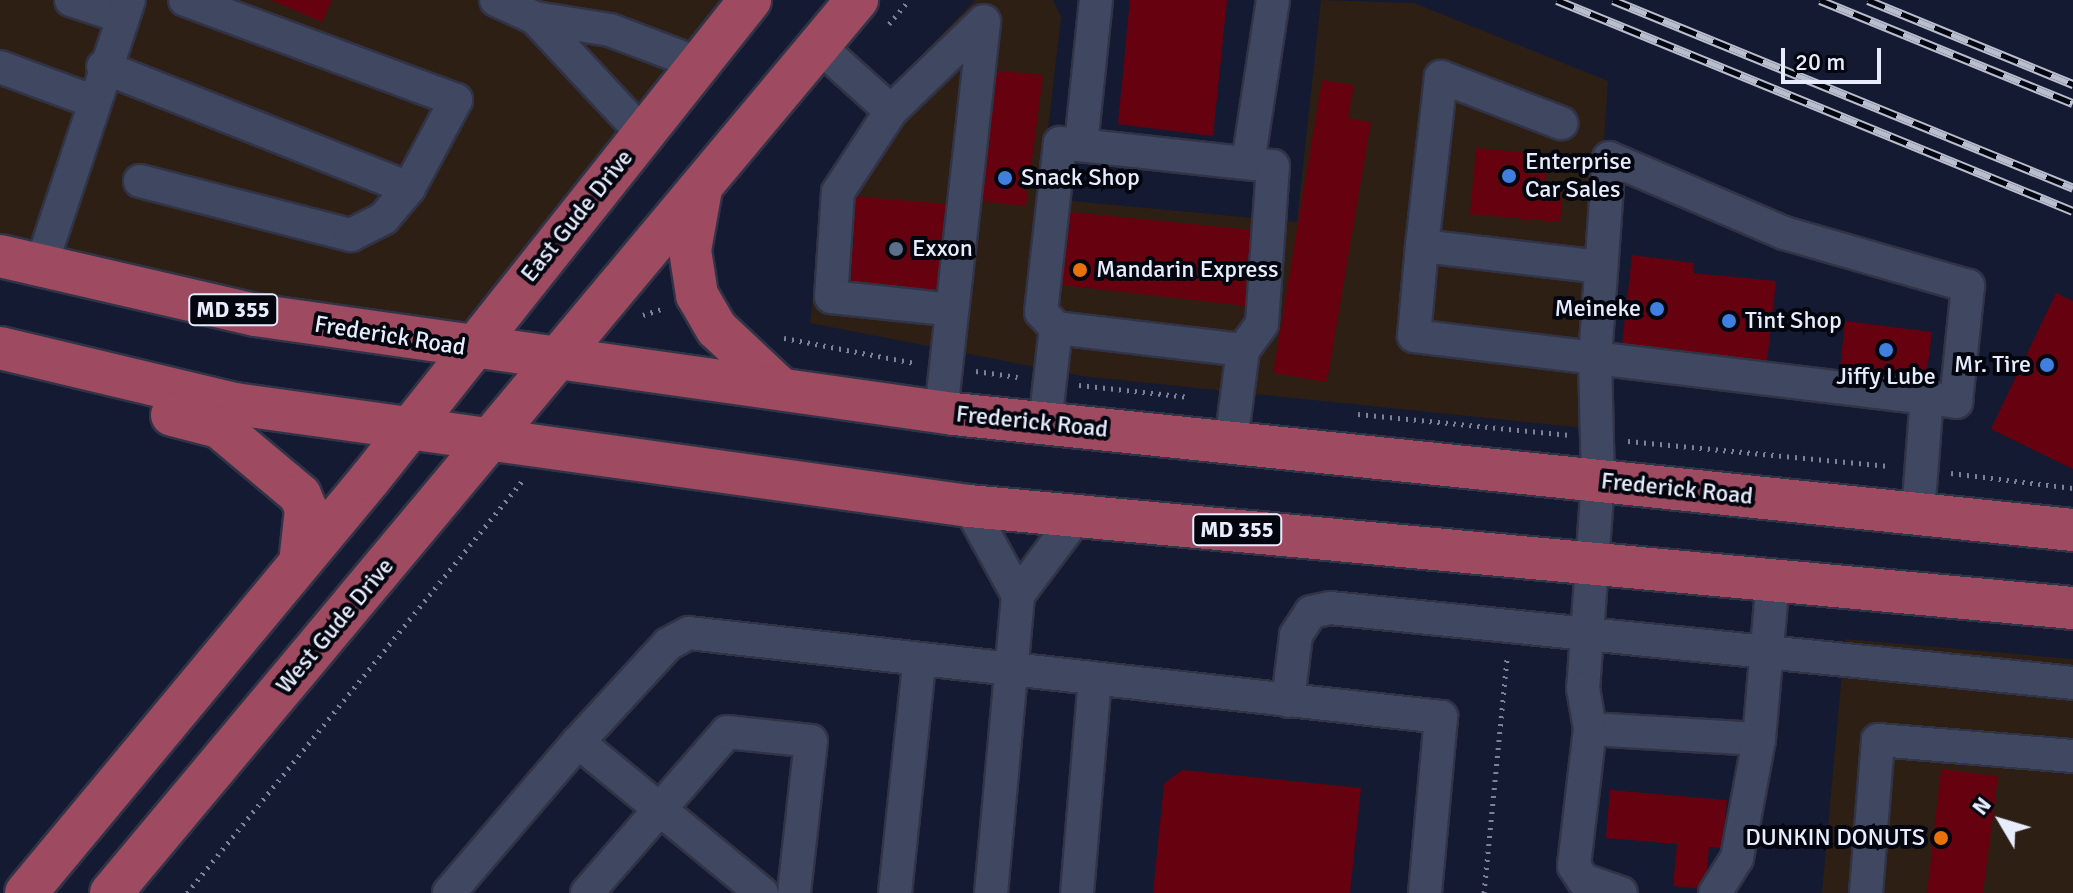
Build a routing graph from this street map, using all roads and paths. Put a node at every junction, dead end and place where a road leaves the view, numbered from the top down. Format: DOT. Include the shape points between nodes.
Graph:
graph roads {
  1 [pos="71,0"];
  2 [pos="185,0"];
  3 [pos="496,0"];
  4 [pos="750,0"];
  5 [pos="857,0"];
  6 [pos="1096,0"];
  7 [pos="1273,0"];
  8 [pos="126,9"];
  9 [pos="535,18"];
  10 [pos="819,46"];
  11 [pos="700,64"];
  12 [pos="0,67"];
  13 [pos="103,67"];
  14 [pos="92,101"];
  15 [pos="891,111"];
  16 [pos="1561,123"];
  17 [pos="643,134"];
  18 [pos="1081,145"];
  19 [pos="1248,163"];
  20 [pos="140,181"];
  21 [pos="702,185"];
  22 [pos="409,188"];
  23 [pos="1422,246"];
  24 [pos="0,256"];
  25 [pos="41,266"];
  26 [pos="1601,267"];
  27 [pos="952,310"];
  28 [pos="1056,328"];
  29 [pos="774,337"];
  30 [pos="0,348"];
  31 [pos="469,349"];
  32 [pos="1243,350"];
  33 [pos="557,358"];
  34 [pos="1595,358"];
  35 [pos="946,366"];
  36 [pos="105,369"];
  37 [pos="1050,381"];
  38 [pos="781,389"];
  39 [pos="1927,398"];
  40 [pos="1236,402"];
  41 [pos="941,412"];
  42 [pos="1346,413"];
  43 [pos="1045,424"];
  44 [pos="403,430"];
  45 [pos="1596,438"];
  46 [pos="492,440"];
  47 [pos="1231,443"];
  48 [pos="1921,469"];
  49 [pos="1598,481"];
  50 [pos="2073,488"];
  51 [pos="969,506"];
  52 [pos="1918,514"];
  53 [pos="1077,516"];
  54 [pos="2073,530"];
  55 [pos="300,563"];
  56 [pos="1593,563"];
  57 [pos="1773,579"];
  58 [pos="1018,595"];
  59 [pos="2073,608"];
  60 [pos="1511,627"];
  61 [pos="1589,634"];
  62 [pos="1768,653"];
  63 [pos="919,663"];
  64 [pos="1014,671"];
  65 [pos="1095,680"];
  66 [pos="2073,683"];
  67 [pos="1288,701"];
  68 [pos="1590,729"];
  69 [pos="1759,739"];
  70 [pos="578,742"];
  71 [pos="2073,756"];
  72 [pos="660,808"];
  73 [pos="26,893"];
  74 [pos="111,893"];
  75 [pos="449,893"];
  76 [pos="587,893"];
  77 [pos="762,893"];
  78 [pos="794,893"];
  79 [pos="895,893"];
  80 [pos="991,893"];
  81 [pos="1077,893"];
  82 [pos="1425,893"];
  83 [pos="1484,893"];
  84 [pos="1621,893"];
  85 [pos="1715,893"];
  86 [pos="1866,893"];
  1 -- 8 [label="lane"];
  2 -- 22 [label="lane" via="456,100"];
  3 -- 9 [label="lane"];
  4 -- 11 [label="main road, East Gude Drive"];
  5 -- 10 [label="main road"];
  6 -- 18 [label="lane"];
  7 -- 19 [label="lane"];
  8 -- 13 [label="lane"];
  9 -- 11 [label="lane" via="610,30"];
  9 -- 17 [label="lane"];
  10 -- 15 [label="lane"];
  10 -- 21 [label="main road"];
  11 -- 17 [label="main road, East Gude Drive"];
  12 -- 14 [label="lane"];
  13 -- 14 [label="lane"];
  13 -- 22 [label="lane"];
  14 -- 25 [label="lane"];
  15 -- 27 [label="lane" via="838,192 831,297"];
  15 -- 27 [label="lane" via="984,21"];
  16 -- 23 [label="lane" via="1441,77"];
  17 -- 31 [label="main road, East Gude Drive"];
  18 -- 19 [label="lane"];
  18 -- 28 [label="lane" via="1060,143 1041,312"];
  19 -- 32 [label="lane" via="1273,166 1262,324"];
  20 -- 22 [label="lane" via="351,235 384,218"];
  21 -- 33 [label="main road"];
  21 -- 38 [label="main road" via="690,250 697,295 717,329"];
  23 -- 26 [label="lane"];
  23 -- 34 [label="lane" via="1414,336"];
  24 -- 25 [label="main road, Frederick Road / MD 355"];
  25 -- 31 [label="main road, Frederick Road / MD 355" via="255,315"];
  26 -- 34 [label="lane"];
  26 -- 39 [label="lane" via="1609,158 1784,233 1968,286 1956,402"];
  27 -- 35 [label="lane"];
  28 -- 32 [label="lane"];
  28 -- 37 [label="lane"];
  29 -- 35 [label="path"];
  30 -- 36 [label="main road, MD 355"];
  31 -- 33 [label="main road, Frederick Road / MD 355"];
  31 -- 44 [label="main road, East Gude Drive"];
  32 -- 40 [label="lane"];
  33 -- 38 [label="main road, Frederick Road / MD 355"];
  33 -- 46 [label="main road, West Gude Drive"];
  34 -- 39 [label="lane"];
  34 -- 45 [label="lane"];
  35 -- 37 [label="path"];
  35 -- 41 [label="lane"];
  36 -- 44 [label="main road, MD 355" via="235,404"];
  36 -- 55 [label="main road" via="167,413 219,427 292,486 306,509"];
  37 -- 40 [label="path"];
  37 -- 43 [label="lane"];
  38 -- 41 [label="main road, Frederick Road / MD 355"];
  39 -- 48 [label="lane"];
  40 -- 47 [label="lane"];
  41 -- 43 [label="main road, Frederick Road / MD 355"];
  42 -- 45 [label="path"];
  43 -- 47 [label="main road, Frederick Road / MD 355"];
  44 -- 46 [label="main road, MD 355"];
  44 -- 55 [label="main road"];
  45 -- 48 [label="path"];
  45 -- 49 [label="lane"];
  46 -- 51 [label="main road, MD 355"];
  46 -- 74 [label="main road, West Gude Drive"];
  47 -- 49 [label="main road, Frederick Road / MD 355"];
  48 -- 50 [label="path"];
  48 -- 52 [label="lane"];
  49 -- 52 [label="main road, Frederick Road / MD 355"];
  49 -- 56 [label="lane"];
  51 -- 53 [label="main road, MD 355"];
  51 -- 58 [label="lane"];
  52 -- 54 [label="main road, Frederick Road / MD 355"];
  53 -- 56 [label="main road, MD 355"];
  53 -- 58 [label="lane"];
  55 -- 73 [label="main road"];
  56 -- 57 [label="main road, MD 355"];
  56 -- 61 [label="lane"];
  57 -- 59 [label="main road, MD 355"];
  57 -- 62 [label="lane"];
  58 -- 64 [label="lane"];
  60 -- 61 [label="lane"];
  60 -- 67 [label="lane" via="1311,612 1296,635"];
  60 -- 83 [label="path"];
  61 -- 62 [label="lane"];
  61 -- 68 [label="lane" via="1583,688"];
  62 -- 66 [label="lane"];
  62 -- 69 [label="lane"];
  63 -- 64 [label="lane"];
  63 -- 70 [label="lane" via="689,633 668,644"];
  63 -- 79 [label="lane"];
  64 -- 65 [label="lane"];
  64 -- 80 [label="lane"];
  65 -- 67 [label="lane"];
  65 -- 81 [label="lane"];
  67 -- 82 [label="lane" via="1441,717"];
  68 -- 69 [label="lane"];
  68 -- 84 [label="lane" via="1574,866 1583,880"];
  69 -- 85 [label="lane" via="1737,858"];
  70 -- 72 [label="lane"];
  70 -- 75 [label="lane"];
  71 -- 86 [label="lane" via="1878,740"];
  72 -- 76 [label="lane"];
  72 -- 77 [label="lane"];
  72 -- 78 [label="lane" via="727,732 811,741"];
}
